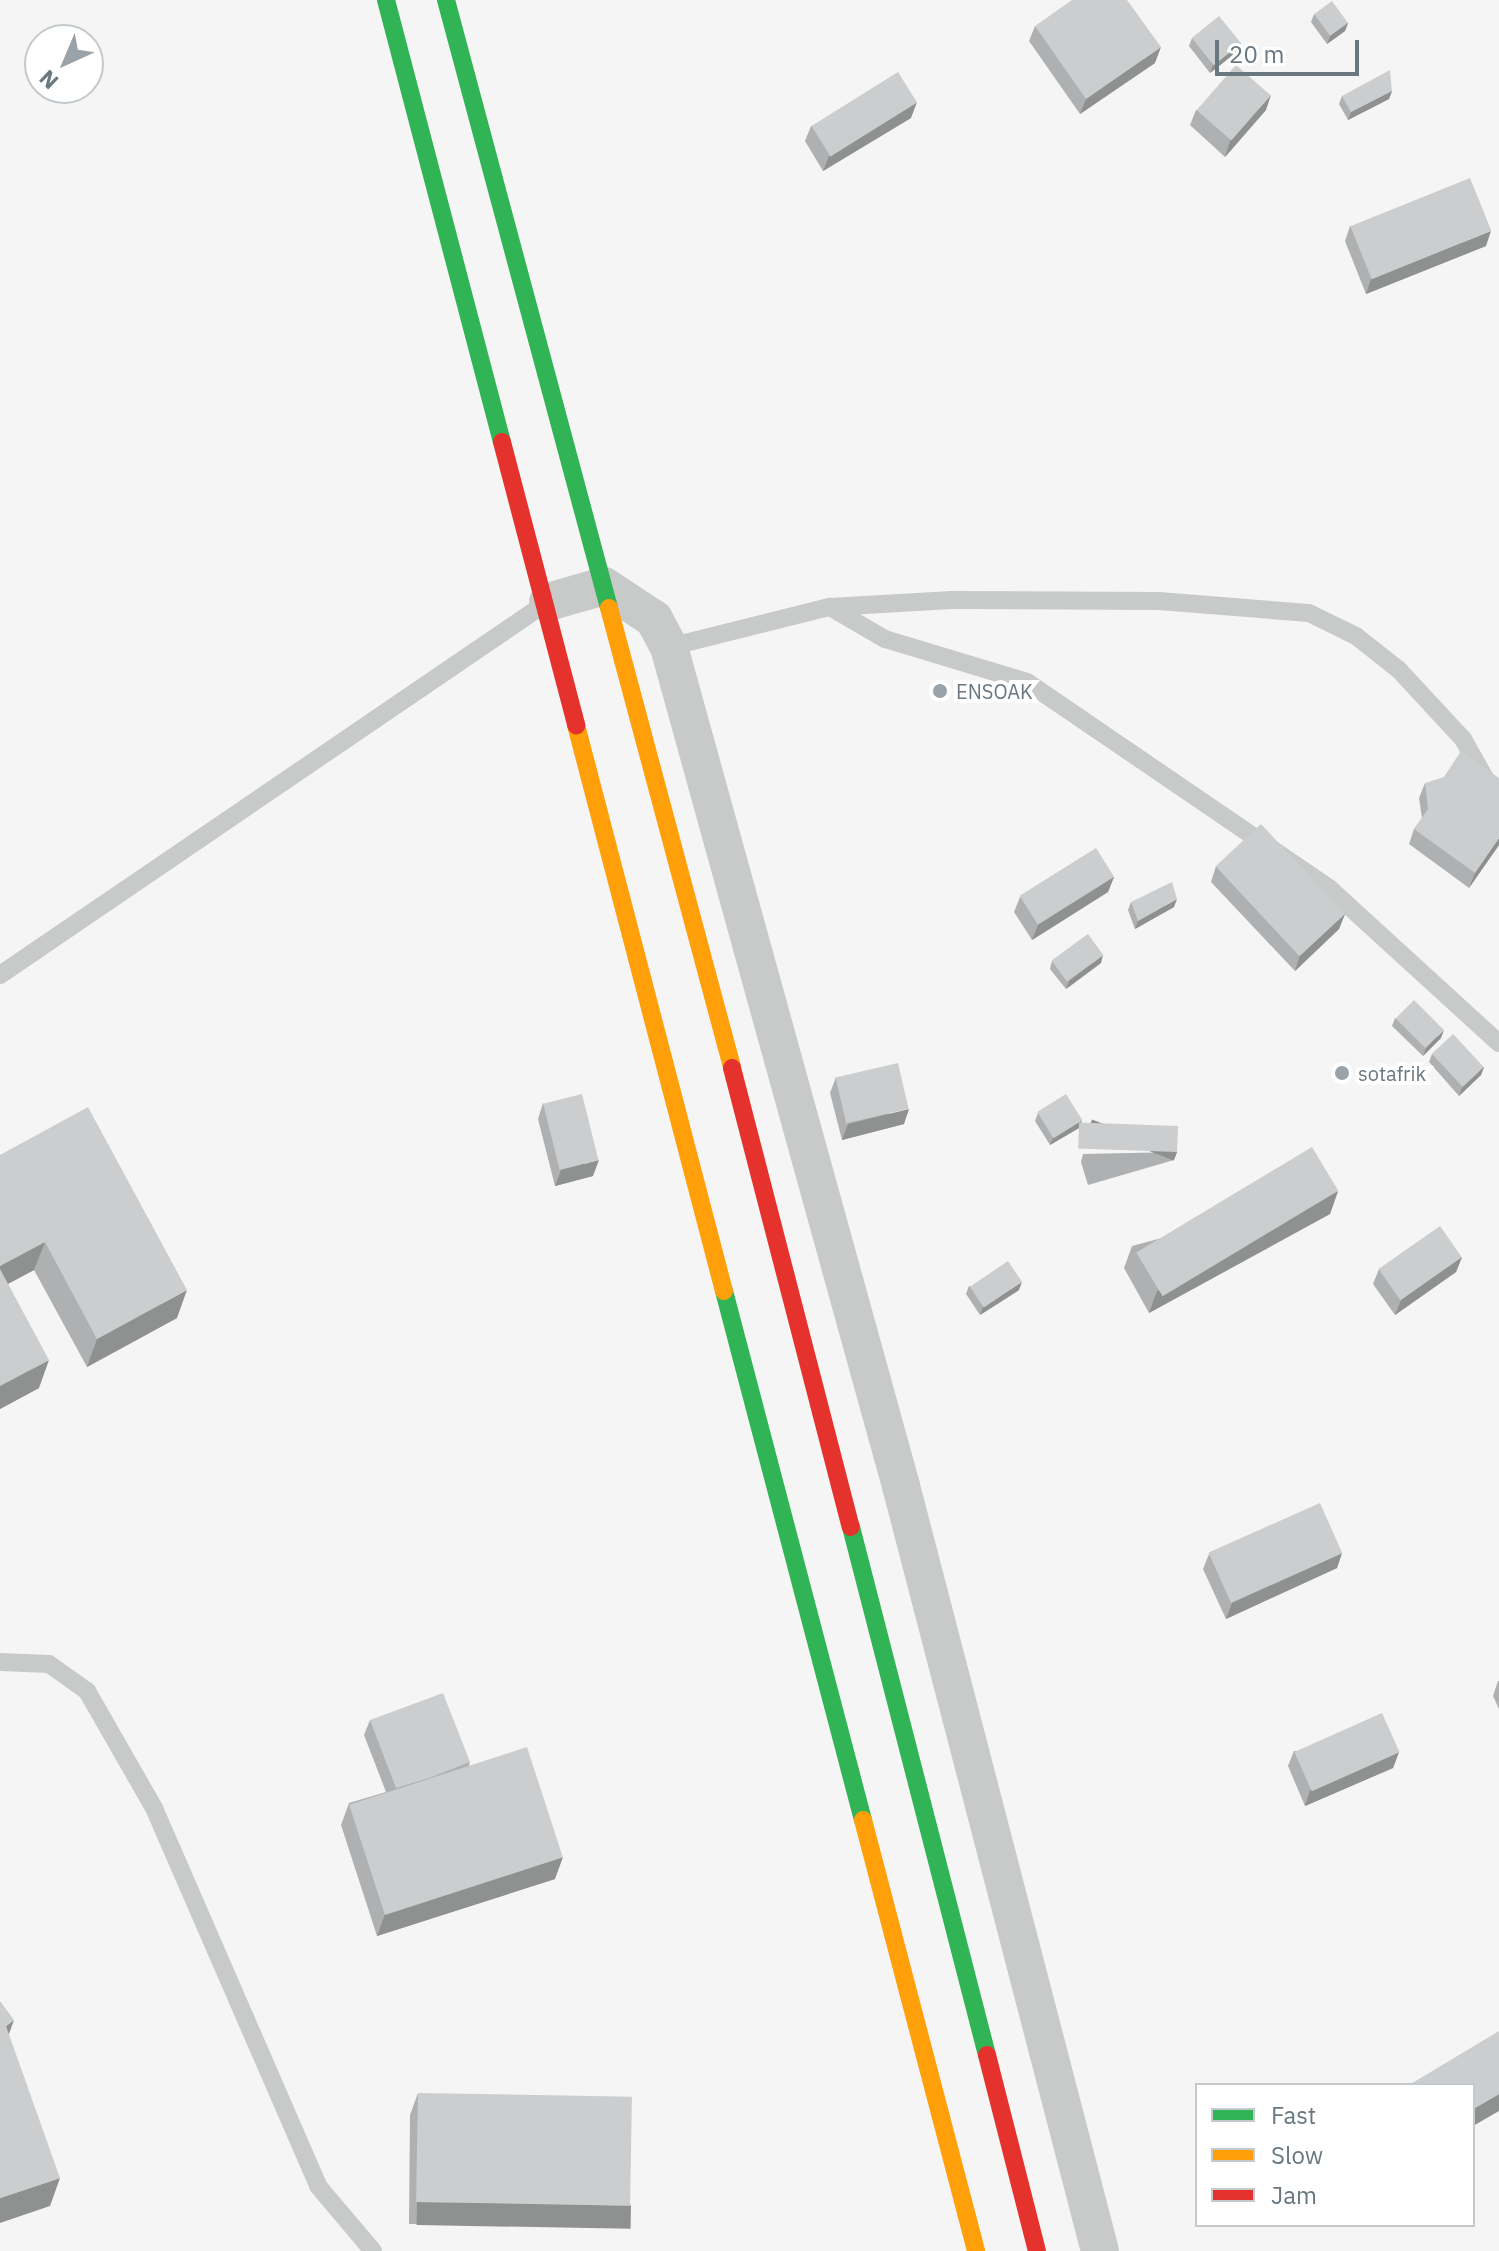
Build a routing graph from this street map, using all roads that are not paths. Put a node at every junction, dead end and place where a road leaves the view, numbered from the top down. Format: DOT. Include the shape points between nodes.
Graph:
graph roads {
  1 [pos="386,0"];
  2 [pos="446,0"];
  3 [pos="604,586"];
  4 [pos="548,602"];
  5 [pos="830,607"];
  6 [pos="669,647"];
  7 [pos="1499,803"];
  8 [pos="0,975"];
  9 [pos="1499,1043"];
  10 [pos="0,1662"];
  11 [pos="373,2251"];
  12 [pos="976,2251"];
  13 [pos="1037,2251"];
  14 [pos="1100,2251"];
  1 -- 4 [label="street"];
  2 -- 3 [label="street"];
  3 -- 4 [label="street"];
  3 -- 6 [label="street" via="654,619"];
  3 -- 13 [label="street"];
  4 -- 8 [label="lane"];
  4 -- 12 [label="street"];
  5 -- 6 [label="lane"];
  5 -- 7 [label="lane" via="1159,601 1309,613 1356,636 1399,670 1463,739"];
  5 -- 9 [label="lane" via="885,639 1027,682 1329,888"];
  6 -- 14 [label="street" via="901,1486"];
  10 -- 11 [label="lane" via="49,1664 87,1691 154,1808 318,2186"];
}
